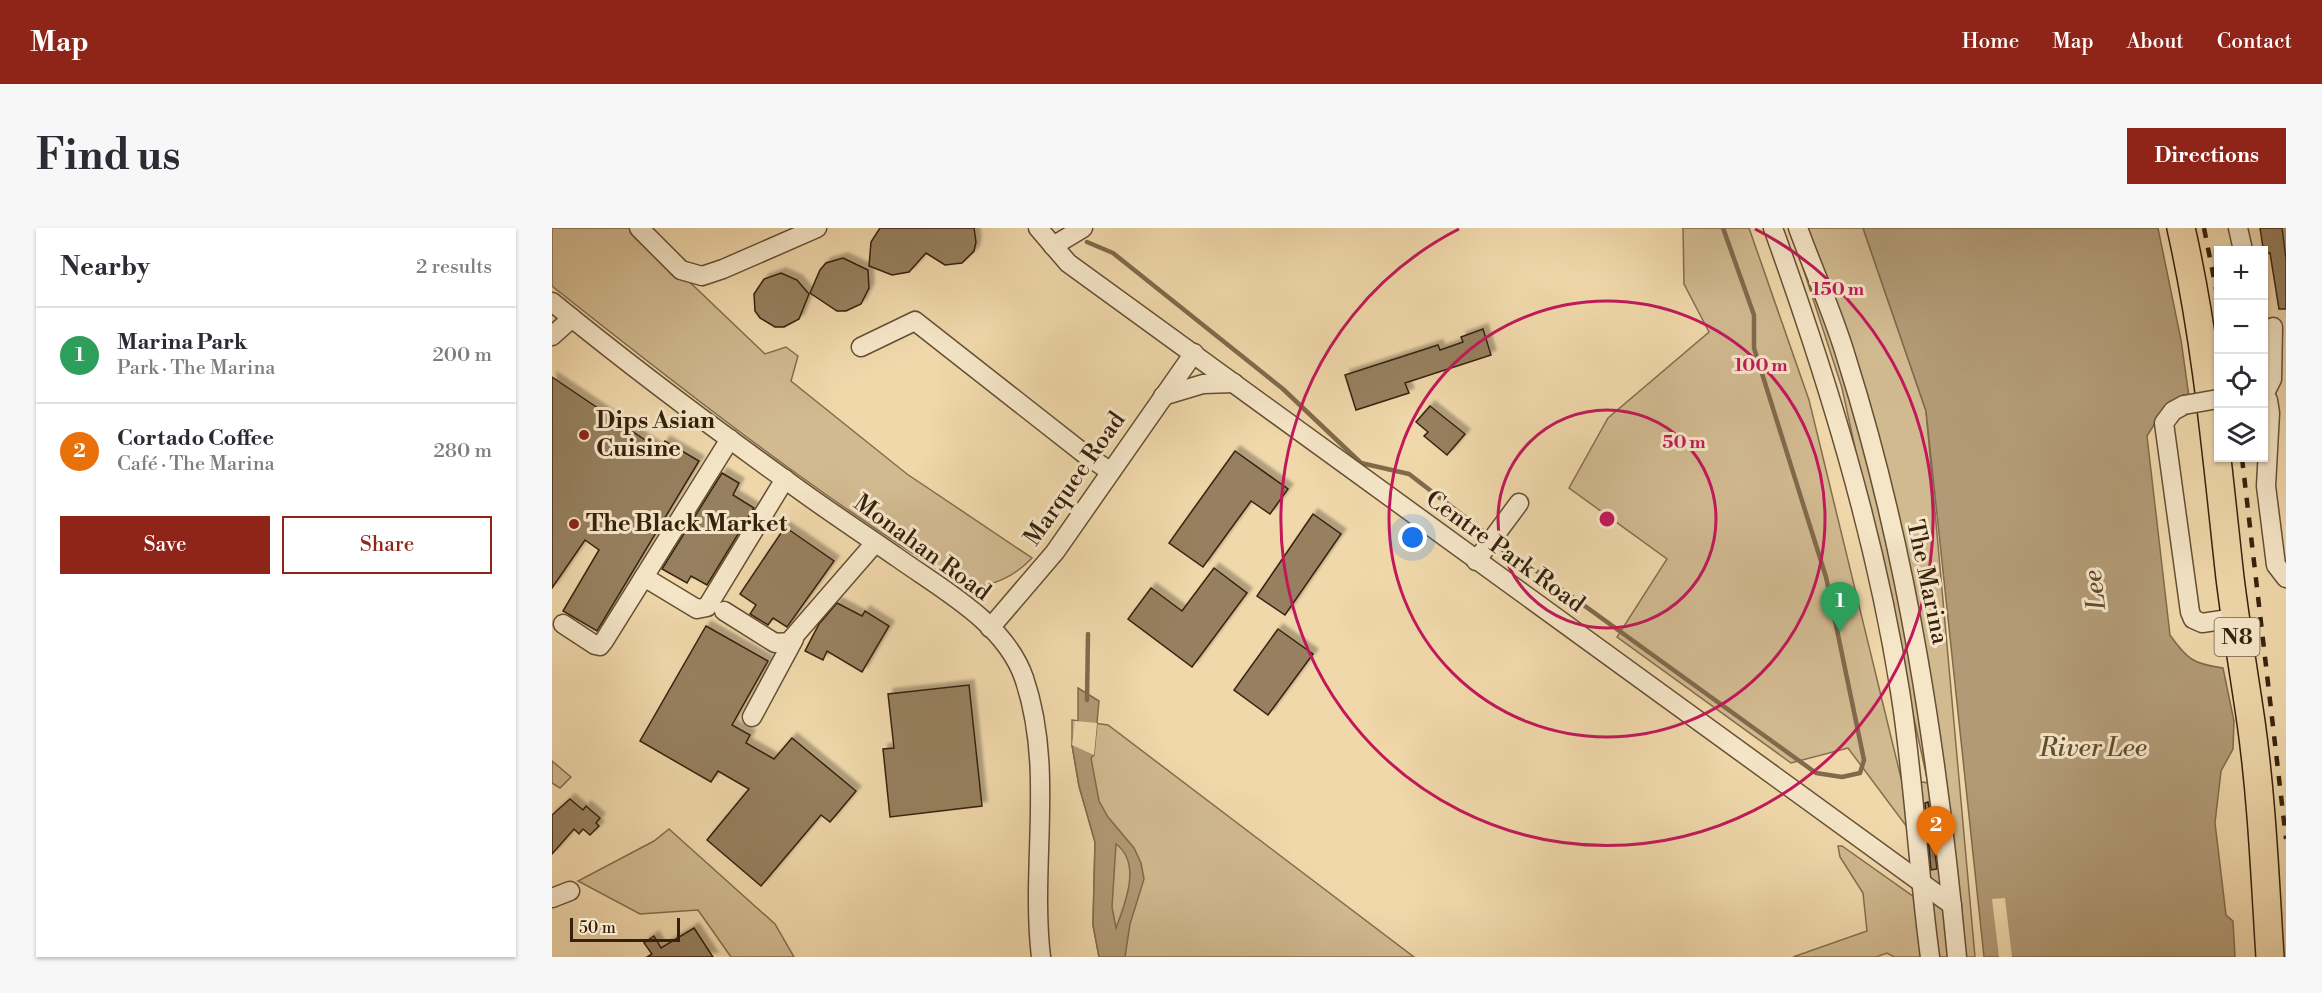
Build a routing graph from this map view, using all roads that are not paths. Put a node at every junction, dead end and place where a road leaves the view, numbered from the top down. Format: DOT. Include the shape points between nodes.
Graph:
graph roads {
  1 [pos="639,228"];
  2 [pos="817,228"];
  3 [pos="1038,228"];
  4 [pos="1083,228"];
  5 [pos="1773,228"];
  6 [pos="1798,228"];
  7 [pos="2181,228"];
  8 [pos="2238,228"];
  9 [pos="1053,246"];
  10 [pos="2242,246"];
  11 [pos="552,302"];
  12 [pos="572,318"];
  13 [pos="2273,327"];
  14 [pos="552,336"];
  15 [pos="861,347"];
  16 [pos="1194,353"];
  17 [pos="1234,383"];
  18 [pos="2268,387"];
  19 [pos="1163,396"];
  20 [pos="2214,400"];
  21 [pos="2268,407"];
  22 [pos="729,439"];
  23 [pos="1110,471"];
  24 [pos="784,479"];
  25 [pos="1519,503"];
  26 [pos="875,543"];
  27 [pos="1476,561"];
  28 [pos="644,577"];
  29 [pos="2286,578"];
  30 [pos="724,611"];
  31 [pos="2235,618"];
  32 [pos="563,624"];
  33 [pos="990,628"];
  34 [pos="794,639"];
  35 [pos="752,717"];
  36 [pos="1923,884"];
  37 [pos="570,891"];
  38 [pos="552,898"];
  39 [pos="1952,905"];
  40 [pos="1041,957"];
  41 [pos="1930,957"];
  42 [pos="1957,957"];
  43 [pos="2270,957"];
  1 -- 2 [label="street" via="681,270 702,276"];
  3 -- 9 [label="street, Centre Park Road"];
  4 -- 9 [label="street"];
  5 -- 36 [label="street, The Marina" via="1842,437 1883,601 1900,690"];
  6 -- 39 [label="street, The Marina" via="1847,358 1889,519 1934,747"];
  7 -- 31 [label="highway, N8" via="2209,388"];
  8 -- 10 [label="street"];
  9 -- 16 [label="street, Centre Park Road" via="1068,263"];
  11 -- 12 [label="street, Monahan Road"];
  12 -- 14 [label="street"];
  12 -- 22 [label="street, Monahan Road"];
  13 -- 18 [label="street" via="2272,379"];
  15 -- 23 [label="street" via="915,321"];
  16 -- 17 [label="street, Centre Park Road"];
  16 -- 19 [label="street, Marquee Road"];
  17 -- 19 [label="street" via="1203,384"];
  17 -- 27 [label="street, Centre Park Road"];
  19 -- 23 [label="street, Marquee Road"];
  20 -- 31 [label="street, bridge" via="2184,405 2164,423 2190,612 2193,619 2202,623"];
  21 -- 29 [label="street" via="2266,486 2276,565"];
  22 -- 24 [label="street, Monahan Road"];
  22 -- 28 [label="street"];
  23 -- 33 [label="street, Marquee Road" via="1055,552"];
  24 -- 26 [label="street, Monahan Road"];
  24 -- 28 [label="street" via="707,607 697,609"];
  25 -- 27 [label="street"];
  26 -- 33 [label="street, Monahan Road" via="945,591"];
  26 -- 34 [label="street"];
  27 -- 36 [label="street, Centre Park Road"];
  28 -- 32 [label="street" via="600,646"];
  30 -- 34 [label="street" via="775,643"];
  31 -- 43 [label="highway, N8" via="2261,811"];
  33 -- 40 [label="street, Monahan Road" via="1011,650 1023,676 1039,748"];
  34 -- 35 [label="street"];
  36 -- 39 [label="street, Centre Park Road"];
  36 -- 41 [label="street, The Marina"];
  37 -- 38 [label="street"];
  39 -- 42 [label="street, The Marina"];
}
